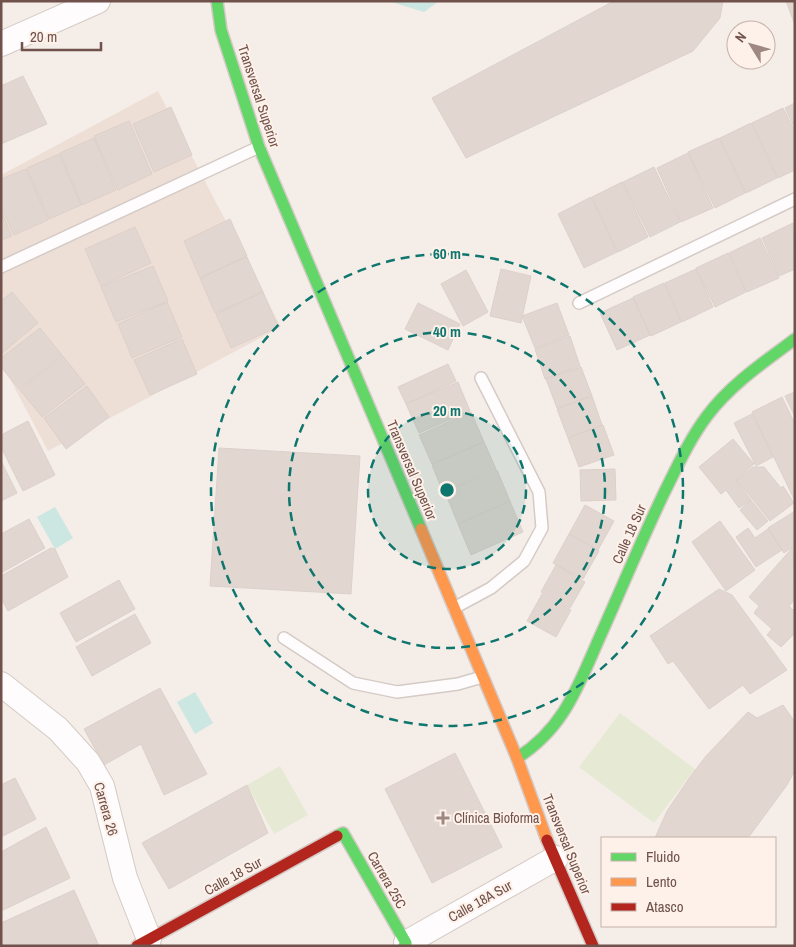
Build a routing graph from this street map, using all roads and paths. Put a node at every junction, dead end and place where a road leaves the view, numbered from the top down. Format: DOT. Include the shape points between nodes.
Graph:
graph roads {
  1 [pos="98,1"];
  2 [pos="217,1"];
  3 [pos="1,44"];
  4 [pos="259,147"];
  5 [pos="795,199"];
  6 [pos="1,266"];
  7 [pos="579,303"];
  8 [pos="795,339"];
  9 [pos="481,378"];
  10 [pos="454,608"];
  11 [pos="284,638"];
  12 [pos="482,677"];
  13 [pos="1,684"];
  14 [pos="516,758"];
  15 [pos="343,833"];
  16 [pos="556,858"];
  17 [pos="143,942"];
  18 [pos="405,944"];
  19 [pos="593,946"];
  1 -- 3 [label="street"];
  2 -- 4 [label="main road, Transversal Superior" via="221,30"];
  4 -- 6 [label="lane"];
  4 -- 10 [label="main road, Transversal Superior"];
  5 -- 7 [label="lane"];
  8 -- 14 [label="main road, Calle 18 Sur" via="747,375 707,416 668,484 573,697 554,728 536,746"];
  9 -- 10 [label="lane" via="539,492 542,528 524,561 491,588"];
  10 -- 12 [label="main road, Transversal Superior"];
  11 -- 12 [label="lane" via="353,683 397,692 458,684"];
  12 -- 14 [label="main road, Transversal Superior"];
  13 -- 17 [label="street, Carrera 26" via="58,729 88,762 102,786"];
  14 -- 16 [label="main road, Transversal Superior"];
  15 -- 17 [label="main road, Calle 18 Sur"];
  15 -- 18 [label="main road, Carrera 25C"];
  16 -- 18 [label="street, Calle 18A Sur"];
  16 -- 19 [label="main road, Transversal Superior"];
}
